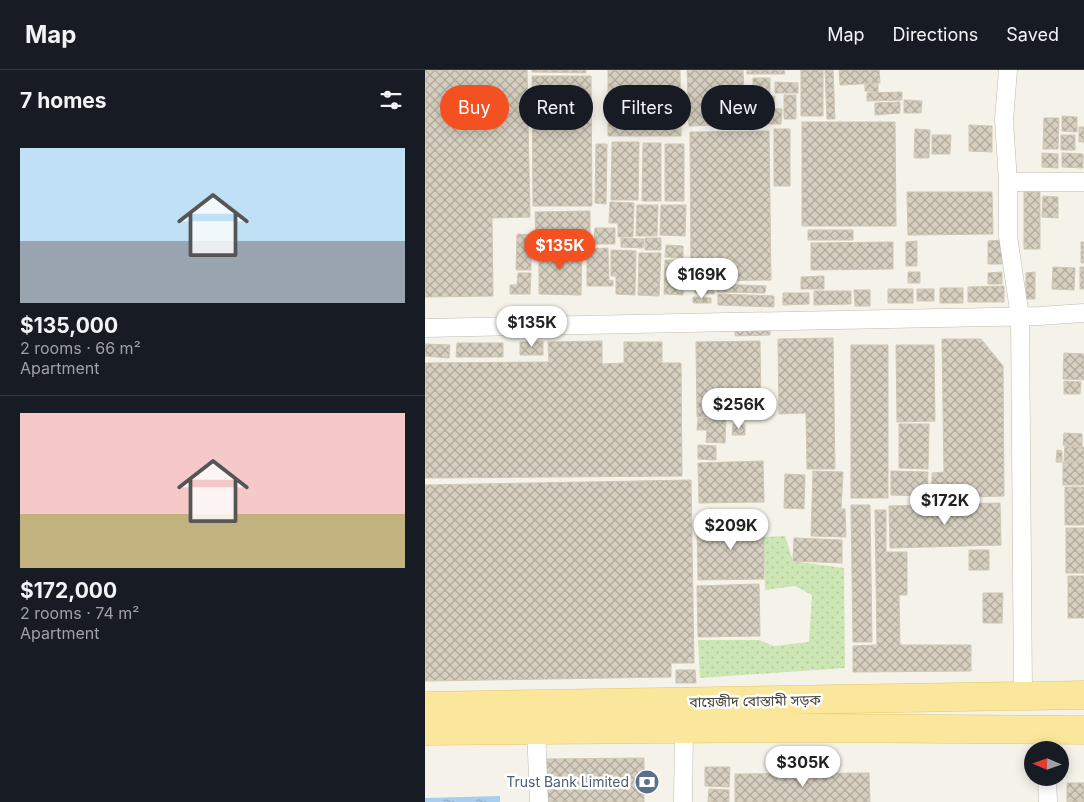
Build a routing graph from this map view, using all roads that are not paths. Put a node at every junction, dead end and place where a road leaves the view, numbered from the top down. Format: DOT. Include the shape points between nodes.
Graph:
graph roads {
  1 [pos="1008,70"];
  2 [pos="1008,182"];
  3 [pos="1084,182"];
  4 [pos="1084,313"];
  5 [pos="1020,316"];
  6 [pos="425,328"];
  7 [pos="1084,695"];
  8 [pos="1023,696"];
  9 [pos="425,706"];
  10 [pos="536,729"];
  11 [pos="684,729"];
  12 [pos="1084,730"];
  13 [pos="425,731"];
  14 [pos="1047,740"];
  15 [pos="1047,786"];
  16 [pos="539,802"];
  17 [pos="683,802"];
  18 [pos="1047,802"];
  1 -- 2 [label="street" via="1003,120"];
  2 -- 3 [label="street"];
  2 -- 5 [label="street" via="1008,236"];
  4 -- 5 [label="street"];
  5 -- 6 [label="street"];
  5 -- 8 [label="street"];
  7 -- 8 [label="main road, বায়েজীদ বোস্তামী সড়ক"];
  8 -- 9 [label="main road, বায়েজীদ বোস্তামী সড়ক"];
  10 -- 11 [label="main road, বায়েজীদ বোস্তামী সড়ক"];
  10 -- 13 [label="main road, বায়েজীদ বোস্তামী সড়ক"];
  10 -- 16 [label="street"];
  11 -- 14 [label="main road, বায়েজীদ বোস্তামী সড়ক"];
  11 -- 17 [label="street"];
  12 -- 14 [label="main road, বায়েজীদ বোস্তামী সড়ক"];
  15 -- 18 [label="street"];
}
